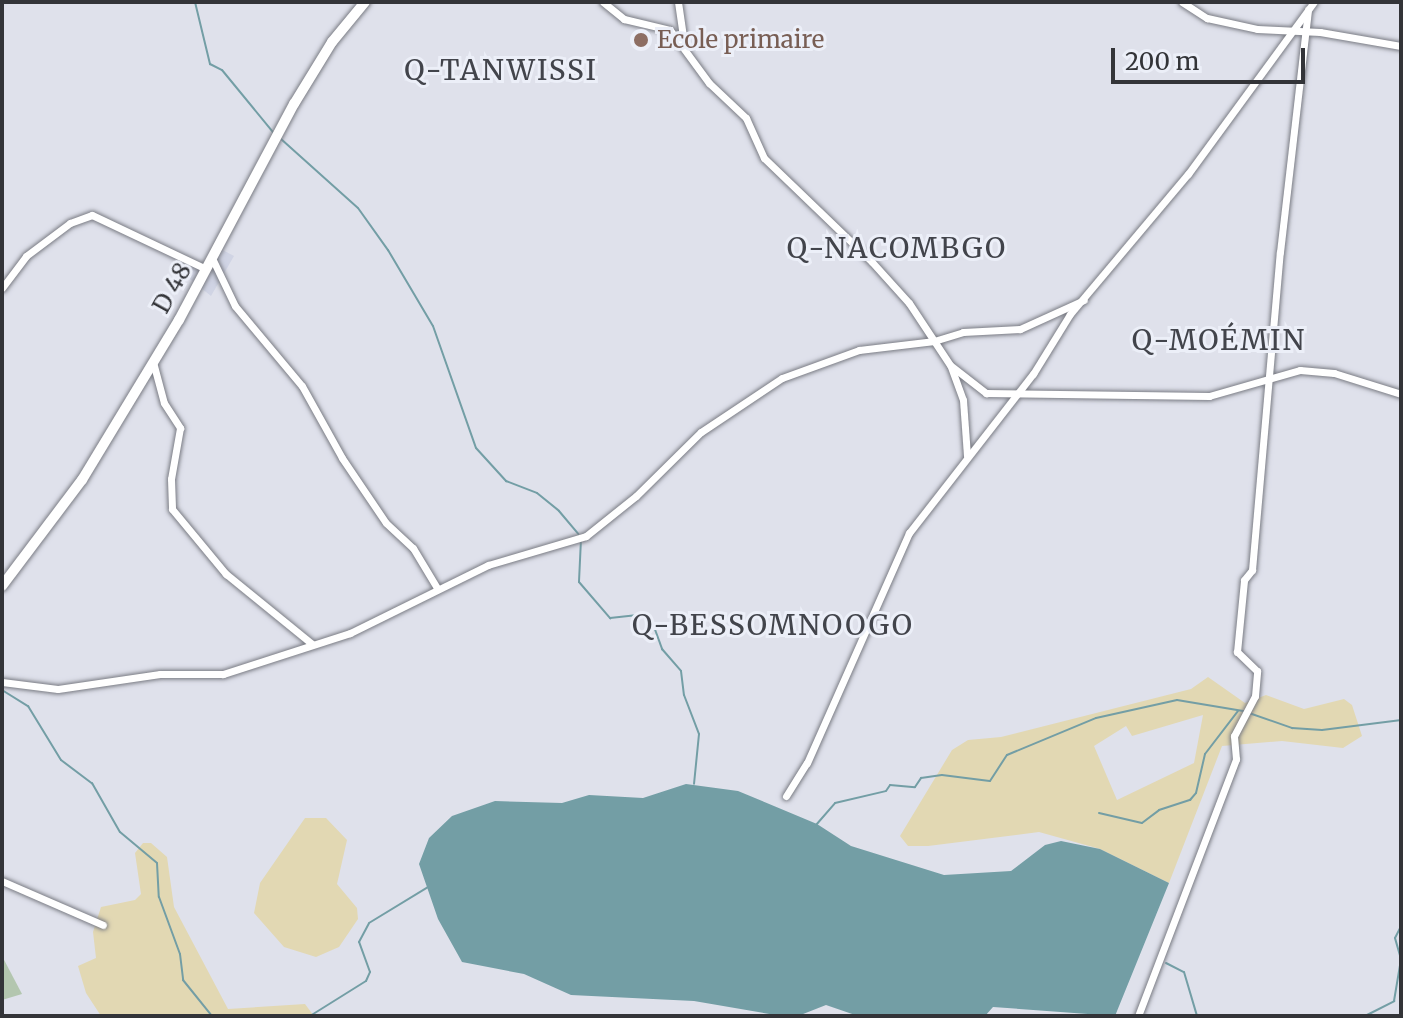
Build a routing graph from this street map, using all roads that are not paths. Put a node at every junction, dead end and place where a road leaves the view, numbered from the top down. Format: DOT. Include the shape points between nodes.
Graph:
graph roads {
  1 [pos="356,2"];
  2 [pos="365,2"];
  3 [pos="603,2"];
  4 [pos="678,2"];
  5 [pos="1182,2"];
  6 [pos="1314,2"];
  7 [pos="1308,10"];
  8 [pos="350,19"];
  9 [pos="1305,31"];
  10 [pos="1292,32"];
  11 [pos="685,46"];
  12 [pos="1401,46"];
  13 [pos="212,258"];
  14 [pos="206,269"];
  15 [pos="2,288"];
  16 [pos="1084,300"];
  17 [pos="934,341"];
  18 [pos="153,362"];
  19 [pos="950,365"];
  20 [pos="1270,376"];
  21 [pos="1401,394"];
  22 [pos="1014,398"];
  23 [pos="967,456"];
  24 [pos="2,586"];
  25 [pos="437,588"];
  26 [pos="312,644"];
  27 [pos="2,682"];
  28 [pos="786,796"];
  29 [pos="2,881"];
  30 [pos="103,925"];
  31 [pos="1138,1016"];
  1 -- 8 [label="street"];
  2 -- 8 [label="street, D 48"];
  3 -- 11 [label="street" via="624,19 670,30"];
  4 -- 11 [label="street"];
  5 -- 10 [label="street" via="1207,18"];
  6 -- 7 [label="street"];
  7 -- 9 [label="street"];
  7 -- 10 [label="street"];
  8 -- 13 [label="street, D 48" via="294,104"];
  9 -- 10 [label="street"];
  9 -- 12 [label="street"];
  9 -- 20 [label="street"];
  10 -- 16 [label="street" via="1188,174"];
  11 -- 17 [label="street" via="709,83 746,118 764,158 872,262"];
  13 -- 14 [label="street, D 48"];
  13 -- 25 [label="street" via="235,306 302,386 342,458 386,523 413,548"];
  14 -- 15 [label="street" via="92,215 70,223 26,256"];
  14 -- 18 [label="street, D 48"];
  16 -- 17 [label="street" via="1020,329 963,332"];
  16 -- 22 [label="street"];
  17 -- 19 [label="street"];
  17 -- 25 [label="street" via="859,350 771,383 701,432 586,536 488,565"];
  18 -- 24 [label="street, D 48" via="82,480"];
  18 -- 26 [label="street" via="161,396 180,428 172,509 226,574"];
  19 -- 22 [label="street" via="986,393"];
  19 -- 23 [label="street" via="963,400"];
  20 -- 21 [label="street" via="1300,370 1334,373"];
  20 -- 22 [label="street" via="1209,396"];
  20 -- 31 [label="street" via="1252,570 1244,580 1237,652 1257,671 1255,696 1234,736 1236,759"];
  22 -- 23 [label="street"];
  23 -- 28 [label="street" via="909,533 807,763"];
  25 -- 26 [label="street" via="350,633"];
  26 -- 27 [label="street" via="223,674 160,674 58,689"];
  29 -- 30 [label="street"];
}
